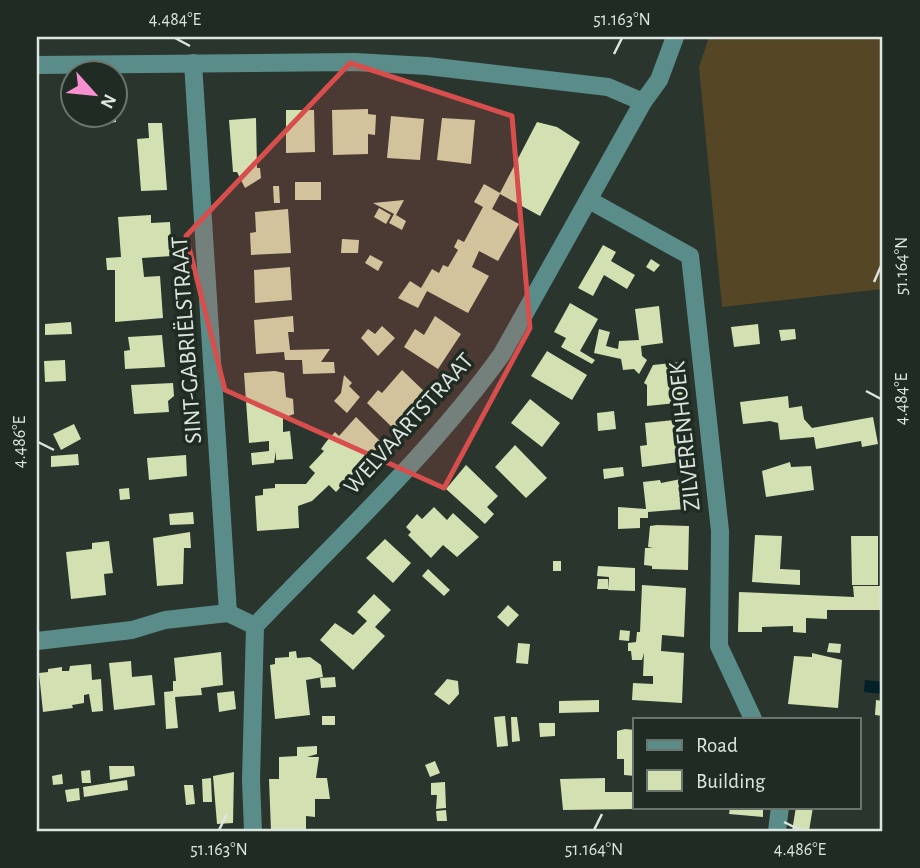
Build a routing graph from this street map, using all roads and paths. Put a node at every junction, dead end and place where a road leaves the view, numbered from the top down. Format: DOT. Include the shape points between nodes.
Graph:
graph roads {
  1 [pos="675,37"];
  2 [pos="193,63"];
  3 [pos="37,65"];
  4 [pos="643,102"];
  5 [pos="589,200"];
  6 [pos="228,613"];
  7 [pos="255,626"];
  8 [pos="37,641"];
  9 [pos="753,718"];
  10 [pos="780,808"];
  11 [pos="253,831"];
  12 [pos="777,831"];
  1 -- 4 [label="street, WELVAARTSTRAAT" via="659,80"];
  2 -- 3 [label="street"];
  2 -- 4 [label="street" via="427,66 608,87"];
  2 -- 6 [label="street, SINT-GABRIËLSTRAAT"];
  4 -- 5 [label="street, WELVAARTSTRAAT"];
  5 -- 7 [label="street, WELVAARTSTRAAT" via="482,382"];
  5 -- 9 [label="street, ZILVERENHOEK" via="690,256 720,531 719,646"];
  6 -- 7 [label="street"];
  6 -- 8 [label="street"];
  7 -- 11 [label="street"];
  10 -- 12 [label="street"];
}
